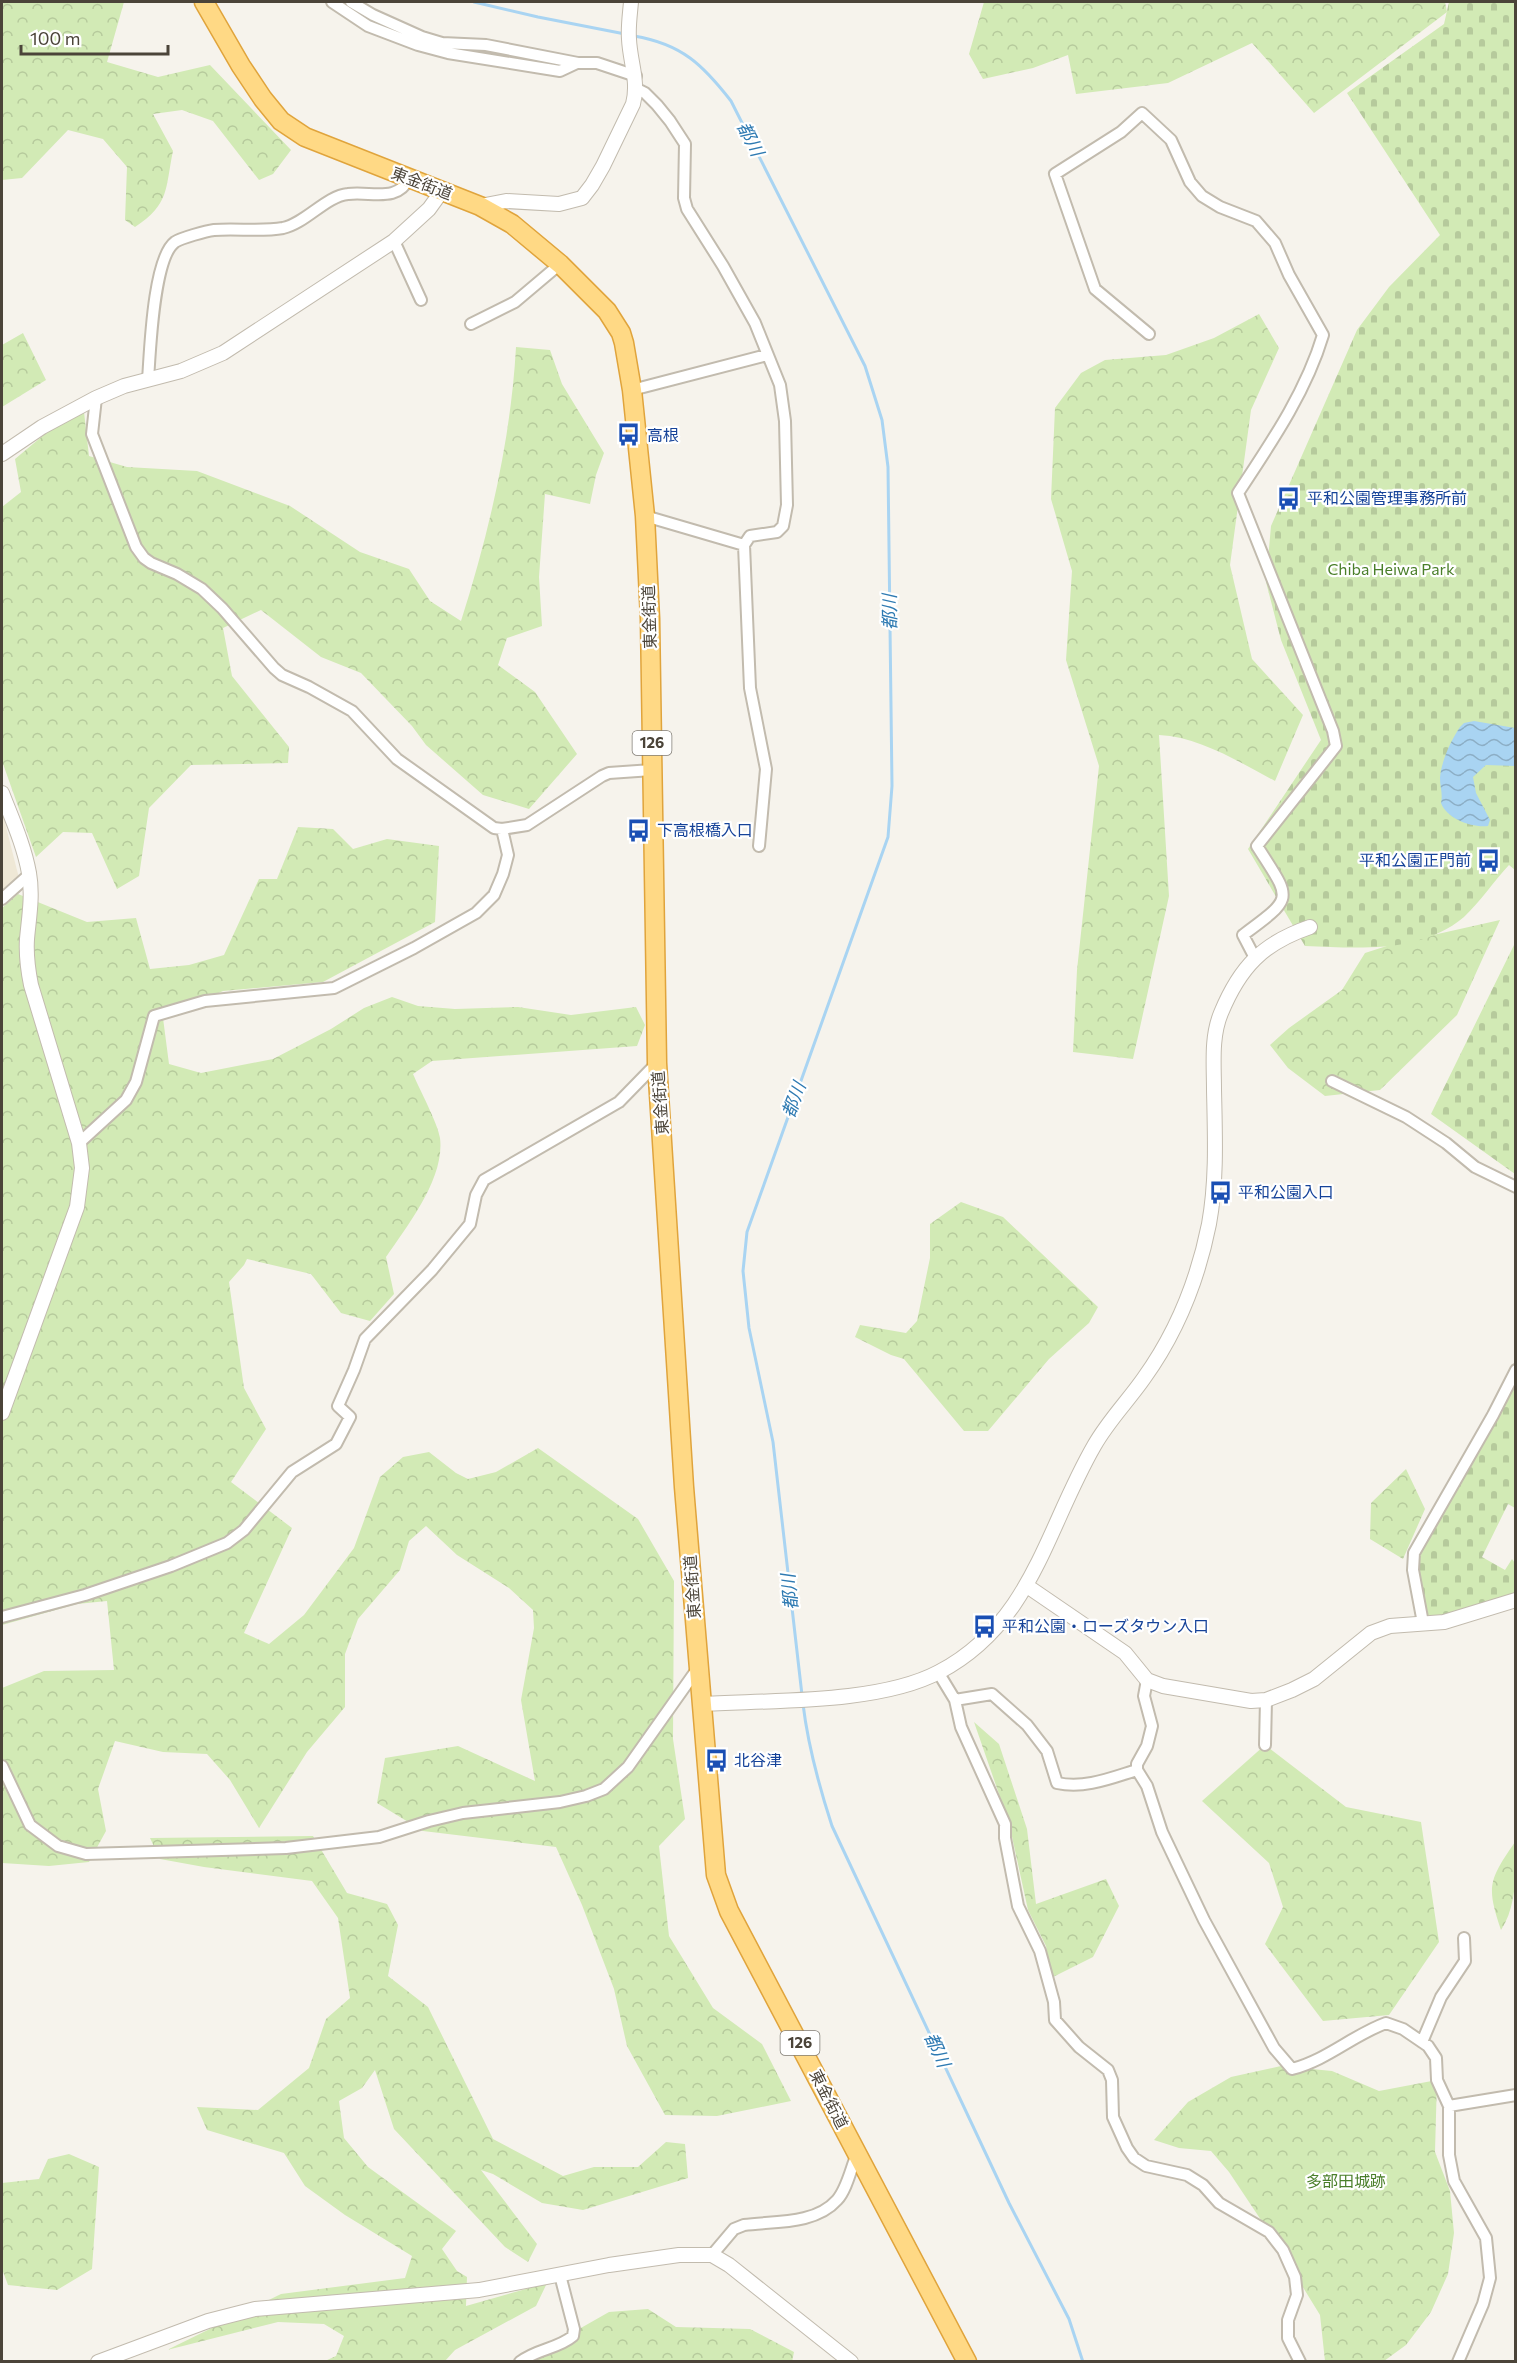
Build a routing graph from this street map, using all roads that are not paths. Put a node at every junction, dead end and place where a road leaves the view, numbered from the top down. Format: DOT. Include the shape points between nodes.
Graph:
graph roads {
  1 [pos="204,2"];
  2 [pos="332,2"];
  3 [pos="351,2"];
  4 [pos="631,2"];
  5 [pos="578,63"];
  6 [pos="636,82"];
  7 [pos="409,178"];
  8 [pos="442,191"];
  9 [pos="480,206"];
  10 [pos="394,241"];
  11 [pos="560,264"];
  12 [pos="421,300"];
  13 [pos="471,324"];
  14 [pos="1149,334"];
  15 [pos="768,355"];
  16 [pos="148,380"];
  17 [pos="632,390"];
  18 [pos="96,398"];
  19 [pos="2,454"];
  20 [pos="645,516"];
  21 [pos="744,545"];
  22 [pos="652,770"];
  23 [pos="2,793"];
  24 [pos="502,829"];
  25 [pos="759,846"];
  26 [pos="30,874"];
  27 [pos="2,899"];
  28 [pos="1310,927"];
  29 [pos="1254,958"];
  30 [pos="657,1063"];
  31 [pos="1332,1081"];
  32 [pos="79,1143"];
  33 [pos="1515,1187"];
  34 [pos="1515,1370"];
  35 [pos="2,1413"];
  36 [pos="1027,1586"];
  37 [pos="1515,1600"];
  38 [pos="2,1617"];
  39 [pos="1423,1623"];
  40 [pos="698,1668"];
  41 [pos="938,1672"];
  42 [pos="1147,1680"];
  43 [pos="955,1700"];
  44 [pos="1266,1700"];
  45 [pos="701,1704"];
  46 [pos="1265,1745"];
  47 [pos="2,1766"];
  48 [pos="1137,1770"];
  49 [pos="1464,1938"];
  50 [pos="1422,2042"];
  51 [pos="1515,2095"];
  52 [pos="1449,2106"];
  53 [pos="857,2154"];
  54 [pos="712,2255"];
  55 [pos="560,2275"];
  56 [pos="98,2361"];
  57 [pos="520,2361"];
  58 [pos="851,2361"];
  59 [pos="967,2361"];
  60 [pos="1299,2361"];
  61 [pos="1458,2361"];
  1 -- 7 [label="highway, 東金街道 / 126" via="241,66 281,121 304,137"];
  2 -- 5 [label="street" via="368,27 448,53 560,71"];
  3 -- 5 [label="street" via="442,43 486,45"];
  4 -- 6 [label="street" via="629,40"];
  5 -- 6 [label="street" via="597,63"];
  6 -- 9 [label="street" via="633,105 603,166 582,198 559,204 506,201"];
  6 -- 15 [label="street" via="685,144 687,209 755,323"];
  7 -- 8 [label="highway, 東金街道 / 126"];
  7 -- 16 [label="street" via="405,188 396,194 345,194 283,228 212,230 175,242 155,291"];
  8 -- 9 [label="highway, 東金街道 / 126"];
  8 -- 10 [label="street"];
  9 -- 11 [label="highway, 東金街道 / 126" via="521,230"];
  10 -- 12 [label="street"];
  10 -- 16 [label="street" via="223,353"];
  11 -- 13 [label="street" via="515,302"];
  11 -- 17 [label="highway, 東金街道 / 126" via="607,311 617,327 624,343"];
  14 -- 29 [label="street" via="1095,289 1055,174 1121,132 1142,113 1172,140 1190,182 1202,196 1256,221 1275,243 1323,335 1313,366 1238,493 1336,746 1257,846 1279,882 1283,900 1243,935"];
  15 -- 17 [label="street"];
  15 -- 21 [label="street" via="780,386 788,505 783,526 777,532 750,536"];
  16 -- 18 [label="street"];
  17 -- 20 [label="highway, 東金街道 / 126"];
  18 -- 19 [label="street"];
  18 -- 24 [label="street" via="92,434 136,547 144,558 201,589 282,675 352,711 415,774 488,825"];
  20 -- 21 [label="street"];
  20 -- 22 [label="highway, 東金街道 / 126"];
  21 -- 25 [label="street" via="750,688 766,769"];
  22 -- 24 [label="street" via="609,773 526,825"];
  22 -- 30 [label="highway, 東金街道 / 126"];
  23 -- 26 [label="street"];
  24 -- 32 [label="street" via="507,855 494,895 476,913 414,948 334,988 205,1001 154,1016 136,1082 126,1100"];
  26 -- 27 [label="street"];
  26 -- 32 [label="street" via="27,965"];
  28 -- 29 [label="street" via="1292,933"];
  29 -- 36 [label="street" via="1220,1015 1214,1042 1214,1186 1203,1253 1190,1292 1145,1377 1101,1433 1082,1467"];
  30 -- 38 [label="street" via="618,1102 484,1180 476,1195 470,1224 365,1339 338,1406 350,1418 336,1444 292,1472 244,1530 227,1543 171,1566"];
  30 -- 40 [label="highway, 東金街道 / 126"];
  31 -- 33 [label="street" via="1406,1117 1475,1167"];
  32 -- 35 [label="street" via="82,1168 77,1207"];
  34 -- 39 [label="street" via="1414,1553 1413,1570"];
  36 -- 41 [label="street" via="991,1633"];
  36 -- 42 [label="street" via="1125,1653"];
  37 -- 39 [label="street" via="1444,1622"];
  39 -- 44 [label="street" via="1390,1626 1371,1633 1314,1678"];
  40 -- 45 [label="highway, 東金街道 / 126"];
  40 -- 47 [label="street" via="628,1767 604,1789 560,1802 463,1813 379,1837 286,1848 86,1854 58,1845 30,1825"];
  41 -- 43 [label="street"];
  41 -- 45 [label="street" via="876,1692"];
  42 -- 44 [label="street" via="1235,1700"];
  42 -- 48 [label="street" via="1144,1696 1152,1726"];
  43 -- 48 [label="street" via="992,1694 1027,1725 1047,1751 1057,1783 1096,1783"];
  43 -- 60 [label="street" via="962,1727 1005,1824 1018,1906 1040,1951 1054,2001 1055,2020 1107,2070 1112,2079 1113,2117 1134,2157 1146,2166 1187,2175 1203,2185 1219,2203 1269,2232 1283,2250 1295,2277 1297,2295 1288,2320 1287,2338"];
  44 -- 46 [label="street"];
  45 -- 53 [label="highway, 東金街道 / 126" via="716,1875 722,1895"];
  48 -- 50 [label="street" via="1147,1786 1161,1832 1204,1920 1263,2030 1292,2068 1309,2064 1386,2023"];
  49 -- 50 [label="street" via="1465,1961 1441,1997"];
  50 -- 52 [label="street" via="1436,2058 1437,2080"];
  51 -- 52 [label="street"];
  52 -- 61 [label="street" via="1449,2155 1454,2181 1486,2238 1490,2278"];
  53 -- 54 [label="street" via="837,2200 826,2209 811,2217 734,2229"];
  53 -- 59 [label="highway, 東金街道 / 126"];
  54 -- 55 [label="street" via="679,2254"];
  54 -- 58 [label="street"];
  55 -- 56 [label="street" via="468,2292 255,2309 208,2321"];
  55 -- 57 [label="street" via="573,2336"];
}
